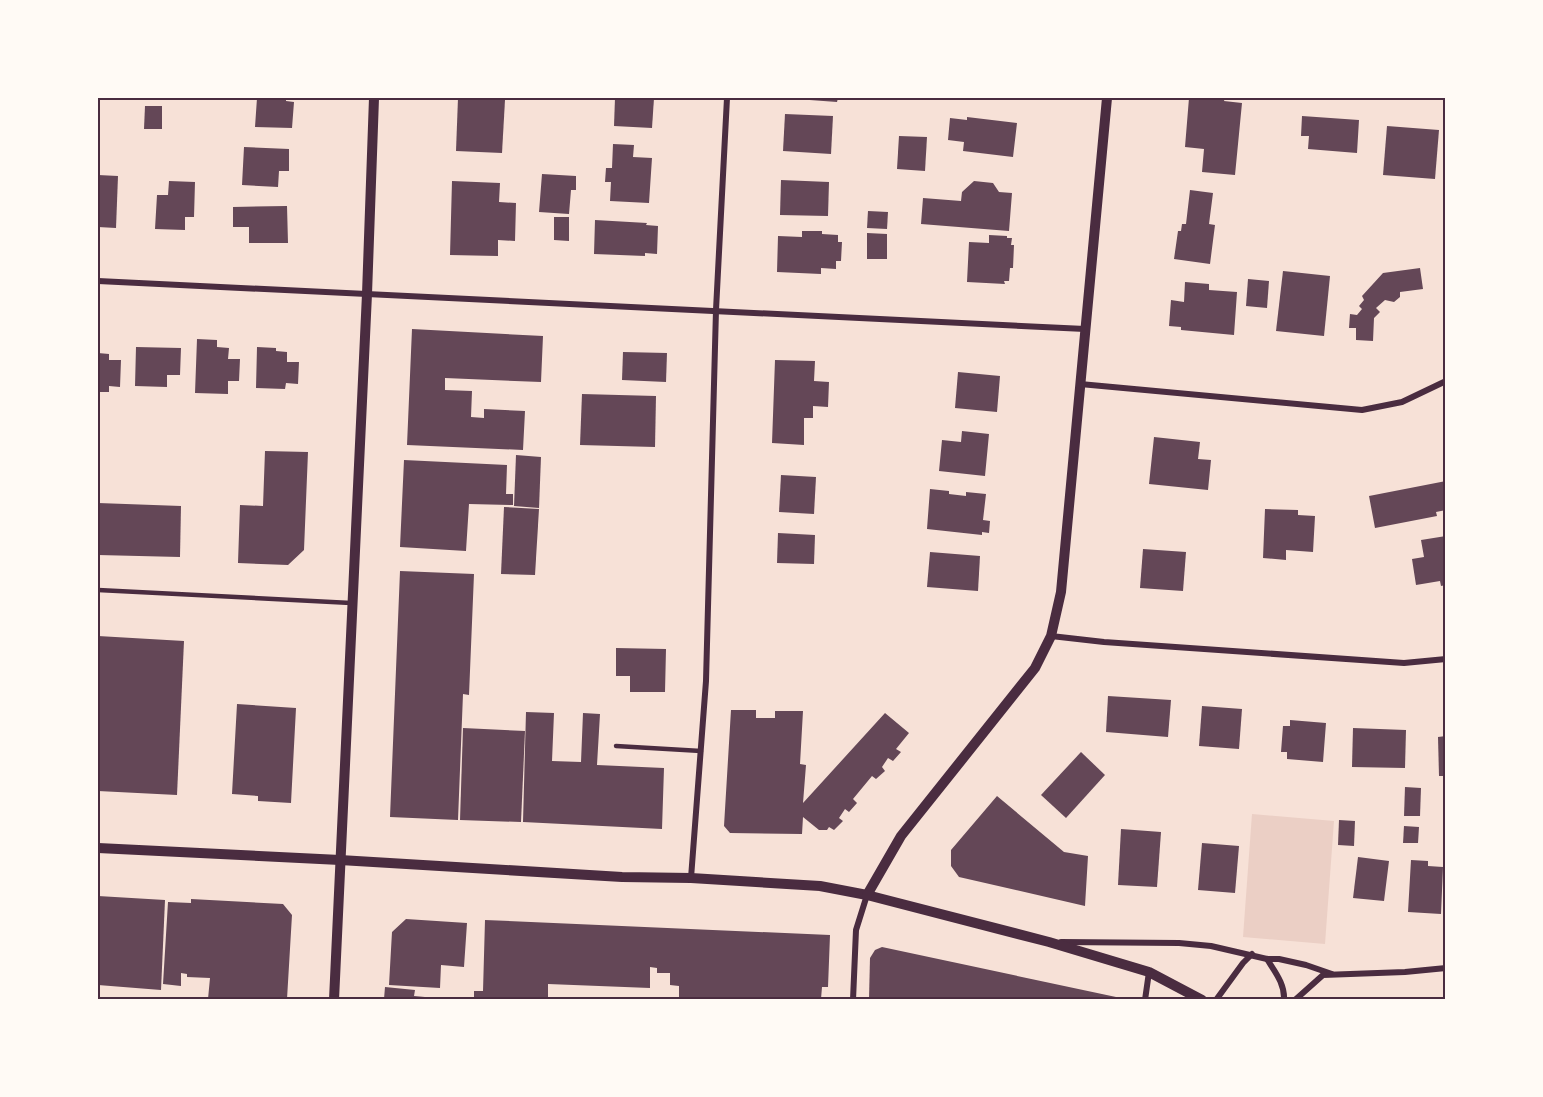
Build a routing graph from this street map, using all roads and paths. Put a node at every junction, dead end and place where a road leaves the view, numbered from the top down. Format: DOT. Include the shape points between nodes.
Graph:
graph roads {
  1 [pos="374,98"];
  2 [pos="727,98"];
  3 [pos="1107,98"];
  4 [pos="98,281"];
  5 [pos="367,294"];
  6 [pos="716,310"];
  7 [pos="1085,329"];
  8 [pos="1446,381"];
  9 [pos="1080,384"];
  10 [pos="98,590"];
  11 [pos="351,603"];
  12 [pos="1051,636"];
  13 [pos="1446,659"];
  14 [pos="616,746"];
  15 [pos="701,751"];
  16 [pos="98,848"];
  17 [pos="340,860"];
  18 [pos="691,878"];
  19 [pos="867,895"];
  20 [pos="1049,942"];
  21 [pos="1252,954"];
  22 [pos="1267,959"];
  23 [pos="1446,968"];
  24 [pos="1149,972"];
  25 [pos="1332,974"];
  26 [pos="333,999"];
  27 [pos="853,999"];
  28 [pos="1145,999"];
  29 [pos="1202,999"];
  30 [pos="1216,999"];
  31 [pos="1284,999"];
  32 [pos="1295,999"];
  1 -- 5 [label="street"];
  2 -- 6 [label="street"];
  3 -- 7 [label="street"];
  4 -- 5 [label="street"];
  5 -- 6 [label="street"];
  5 -- 11 [label="street"];
  6 -- 7 [label="street"];
  6 -- 15 [label="street"];
  7 -- 9 [label="street"];
  8 -- 9 [label="street" via="1402,402 1362,410"];
  9 -- 12 [label="street" via="1061,592"];
  10 -- 11 [label="lane"];
  11 -- 17 [label="street"];
  12 -- 13 [label="street" via="1404,663"];
  12 -- 19 [label="street" via="1035,668 900,836"];
  14 -- 15 [label="lane"];
  15 -- 18 [label="street"];
  16 -- 17 [label="street"];
  17 -- 18 [label="street"];
  17 -- 26 [label="street"];
  18 -- 19 [label="street" via="820,886"];
  19 -- 20 [label="street"];
  19 -- 27 [label="street" via="856,930"];
  20 -- 21 [label="street" via="1179,943"];
  20 -- 24 [label="street"];
  21 -- 22 [label="street"];
  21 -- 30 [label="street"];
  22 -- 25 [label="street"];
  22 -- 31 [label="street" via="1285,991"];
  23 -- 25 [label="street"];
  24 -- 28 [label="street"];
  24 -- 29 [label="street"];
  25 -- 32 [label="street" via="1323,975"];
}
